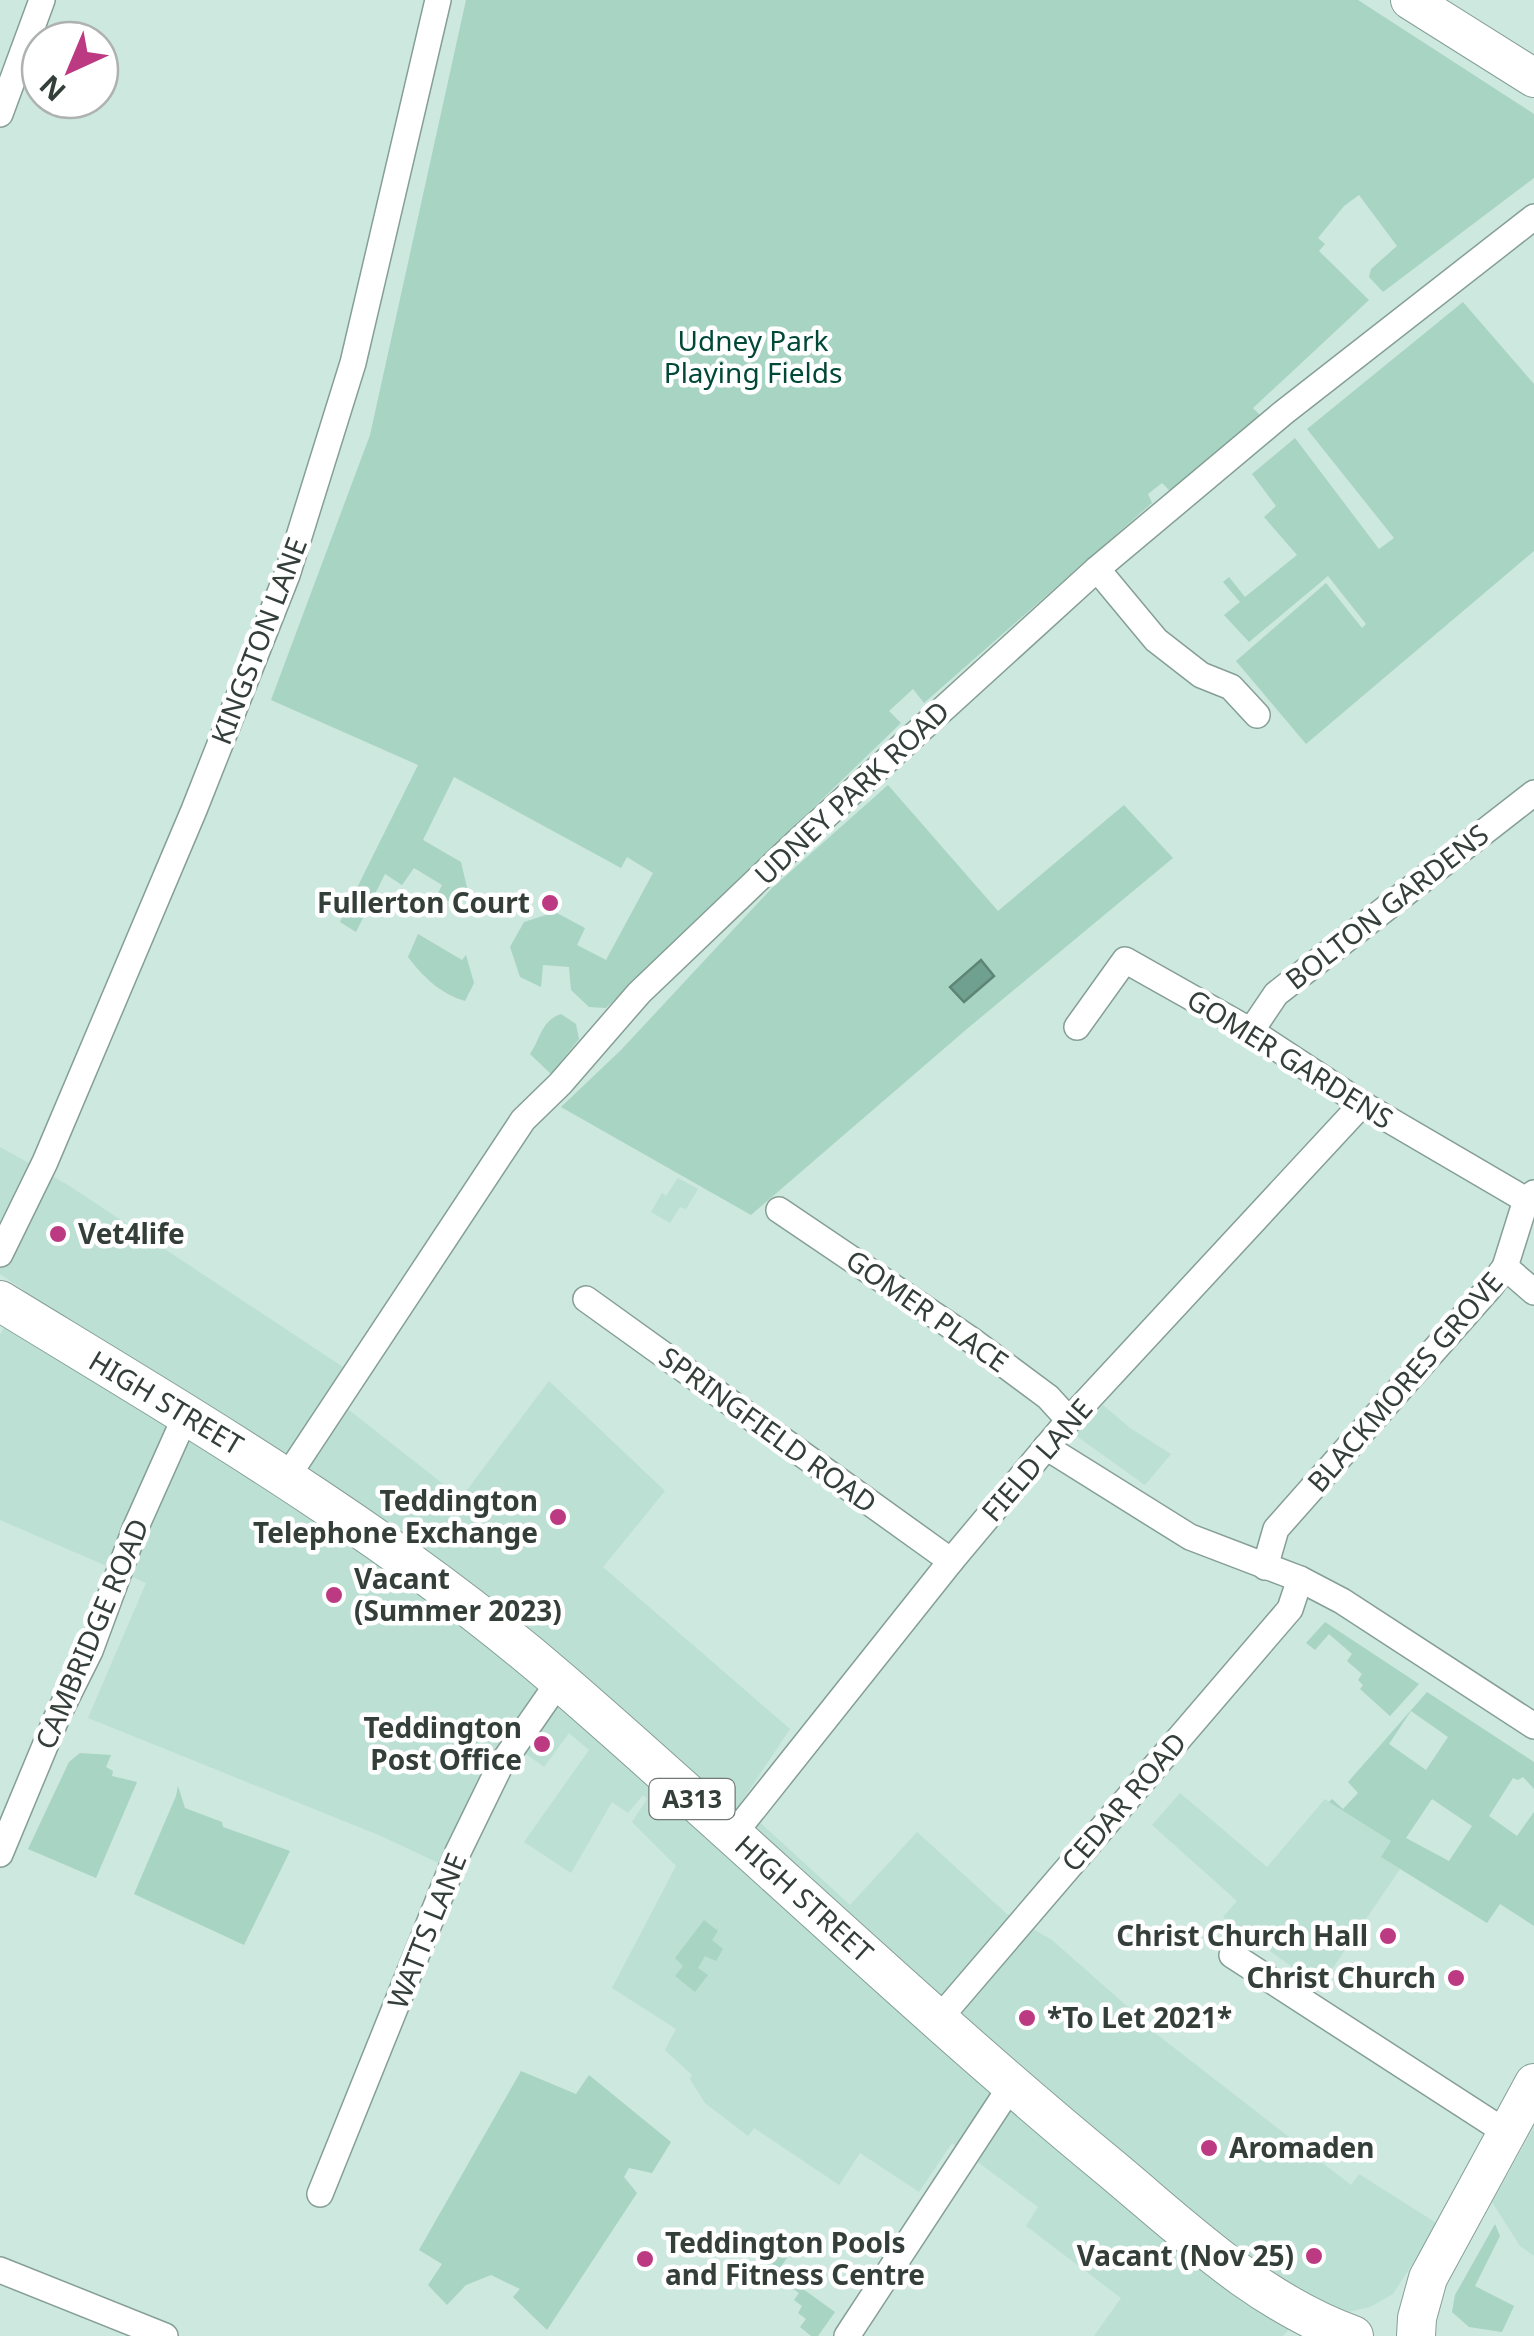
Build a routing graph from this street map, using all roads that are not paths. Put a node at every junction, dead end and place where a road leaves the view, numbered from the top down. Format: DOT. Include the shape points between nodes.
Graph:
graph roads {
  1 [pos="42,0"];
  2 [pos="438,0"];
  3 [pos="1410,0"];
  4 [pos="1534,78"];
  5 [pos="0,114"];
  6 [pos="1534,217"];
  7 [pos="1097,569"];
  8 [pos="1256,715"];
  9 [pos="1534,792"];
  10 [pos="1077,1027"];
  11 [pos="1251,1031"];
  12 [pos="1362,1104"];
  13 [pos="1530,1196"];
  14 [pos="780,1210"];
  15 [pos="0,1254"];
  16 [pos="1505,1267"];
  17 [pos="1534,1292"];
  18 [pos="586,1298"];
  19 [pos="0,1301"];
  20 [pos="186,1415"];
  21 [pos="1069,1420"];
  22 [pos="1046,1447"];
  23 [pos="287,1477"];
  24 [pos="951,1561"];
  25 [pos="1265,1566"];
  26 [pos="1300,1579"];
  27 [pos="560,1680"];
  28 [pos="1534,1726"];
  29 [pos="734,1835"];
  30 [pos="0,1854"];
  31 [pos="1232,1955"];
  32 [pos="937,2020"];
  33 [pos="1534,2083"];
  34 [pos="1010,2086"];
  35 [pos="1507,2132"];
  36 [pos="320,2194"];
  37 [pos="0,2270"];
  38 [pos="1326,2332"];
  39 [pos="165,2336"];
  40 [pos="847,2336"];
  41 [pos="1416,2336"];
  1 -- 5 [label="street"];
  2 -- 15 [label="street, KINGSTON LANE" via="353,364 287,575 187,828"];
  3 -- 4 [label="main road"];
  6 -- 7 [label="street, UDNEY PARK ROAD"];
  7 -- 8 [label="street" via="1156,640 1201,675 1231,687"];
  7 -- 23 [label="street, UDNEY PARK ROAD" via="639,992 523,1120"];
  9 -- 11 [label="street, BOLTON GARDENS" via="1276,994"];
  10 -- 11 [label="street, GOMER GARDENS" via="1125,960"];
  11 -- 12 [label="street, GOMER GARDENS"];
  12 -- 13 [label="street, GOMER GARDENS"];
  12 -- 21 [label="street, FIELD LANE"];
  13 -- 16 [label="street, BLACKMORES GROVE"];
  14 -- 21 [label="street, GOMER PLACE" via="970,1339 1048,1396"];
  16 -- 17 [label="street"];
  16 -- 25 [label="street, BLACKMORES GROVE" via="1276,1529"];
  18 -- 24 [label="street, SPRINGFIELD ROAD"];
  19 -- 20 [label="main road, HIGH STREET / A313"];
  20 -- 23 [label="main road, HIGH STREET / A313"];
  20 -- 30 [label="street, CAMBRIDGE ROAD"];
  21 -- 22 [label="street, FIELD LANE"];
  22 -- 24 [label="street, FIELD LANE"];
  22 -- 25 [label="street" via="1190,1537"];
  23 -- 27 [label="main road, HIGH STREET / A313"];
  24 -- 29 [label="street, FIELD LANE"];
  25 -- 26 [label="street"];
  26 -- 28 [label="street"];
  26 -- 32 [label="street, CEDAR ROAD" via="1290,1609"];
  27 -- 29 [label="main road, HIGH STREET / A313"];
  27 -- 36 [label="street, WATTS LANE" via="499,1768 458,1852"];
  29 -- 32 [label="main road, HIGH STREET / A313"];
  31 -- 35 [label="street"];
  32 -- 34 [label="main road, HIGH STREET / A313"];
  33 -- 35 [label="main road"];
  34 -- 38 [label="main road, HIGH STREET / A313" via="1264,2294"];
  34 -- 40 [label="street"];
  35 -- 41 [label="main road" via="1428,2278"];
  37 -- 39 [label="street"];
}
